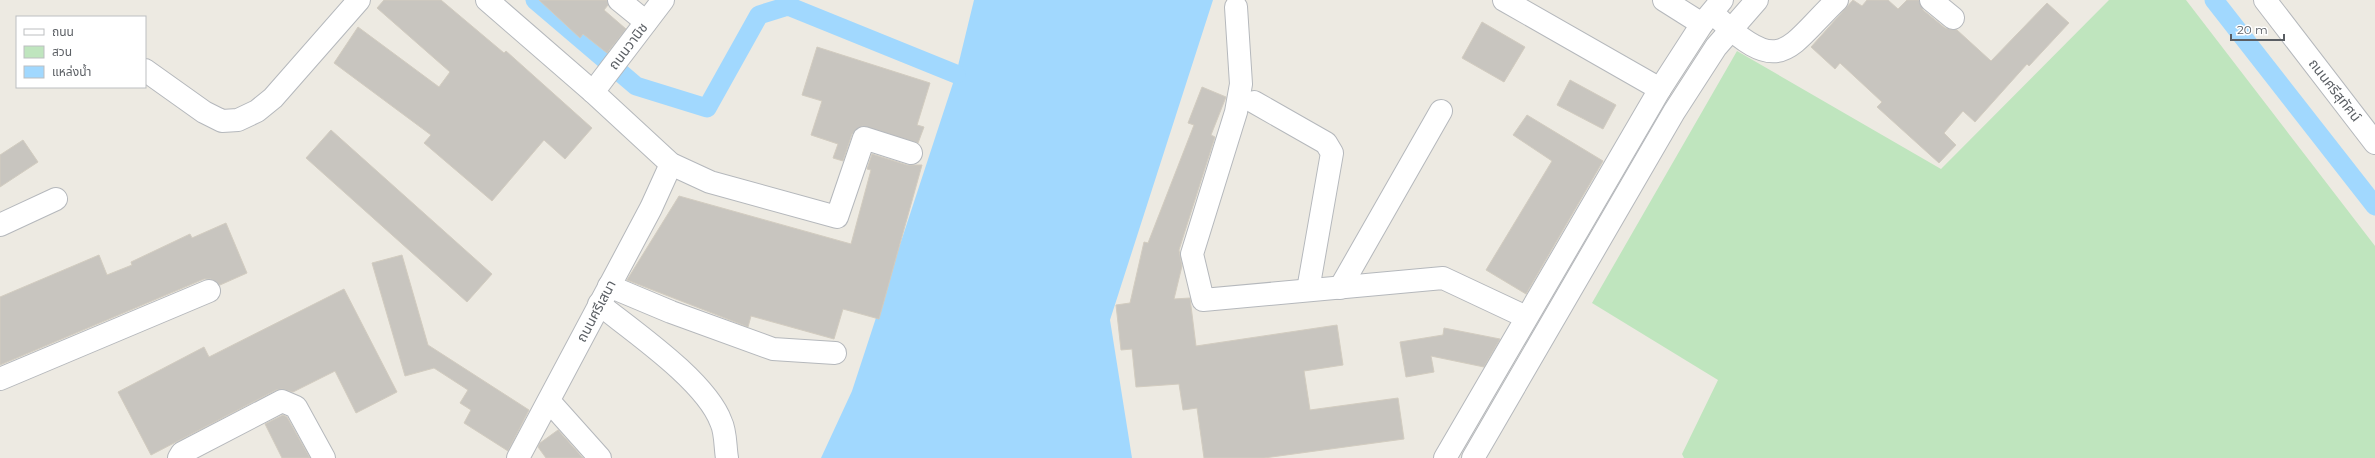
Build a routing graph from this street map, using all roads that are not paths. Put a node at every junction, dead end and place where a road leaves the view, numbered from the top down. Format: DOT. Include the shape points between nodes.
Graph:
graph roads {
  1 [pos="359,0"];
  2 [pos="487,0"];
  3 [pos="618,0"];
  4 [pos="663,0"];
  5 [pos="1504,0"];
  6 [pos="1664,0"];
  7 [pos="1757,0"];
  8 [pos="1837,0"];
  9 [pos="1931,0"];
  10 [pos="2265,0"];
  11 [pos="1236,7"];
  12 [pos="1712,12"];
  13 [pos="1953,18"];
  14 [pos="646,22"];
  15 [pos="1730,29"];
  16 [pos="146,71"];
  17 [pos="1660,89"];
  18 [pos="593,92"];
  19 [pos="1254,102"];
  20 [pos="1441,111"];
  21 [pos="2375,143"];
  22 [pos="911,153"];
  23 [pos="671,164"];
  24 [pos="56,199"];
  25 [pos="0,225"];
  26 [pos="1340,288"];
  27 [pos="1308,290"];
  28 [pos="209,291"];
  29 [pos="604,295"];
  30 [pos="1526,317"];
  31 [pos="835,353"];
  32 [pos="0,379"];
  33 [pos="549,401"];
  34 [pos="520,457"];
  35 [pos="179,458"];
  36 [pos="324,458"];
  37 [pos="600,458"];
  38 [pos="727,458"];
  39 [pos="1445,458"];
  40 [pos="1473,458"];
  1 -- 16 [label="street" via="273,98 257,112 238,120 222,121 204,112"];
  2 -- 18 [label="street"];
  3 -- 14 [label="street"];
  4 -- 14 [label="street, ถนนวานิช"];
  5 -- 17 [label="street"];
  6 -- 12 [label="street"];
  7 -- 15 [label="street"];
  8 -- 15 [label="street" via="1786,50 1764,52"];
  9 -- 13 [label="street"];
  10 -- 21 [label="street, ถนนศรีสุทัศน์"];
  11 -- 27 [label="street" via="1241,84 1236,112 1192,254 1203,300"];
  12 -- 15 [label="street"];
  12 -- 17 [label="street"];
  14 -- 18 [label="street, ถนนวานิช"];
  15 -- 40 [label="street" via="1674,112"];
  17 -- 30 [label="street"];
  18 -- 23 [label="street"];
  19 -- 27 [label="street" via="1326,143 1332,153"];
  20 -- 26 [label="street"];
  22 -- 23 [label="street" via="864,138 837,217 710,182"];
  23 -- 29 [label="street, ถนนศรีเสนา" via="651,208"];
  24 -- 25 [label="street"];
  26 -- 27 [label="street"];
  26 -- 30 [label="street" via="1443,278"];
  28 -- 32 [label="street"];
  29 -- 31 [label="street" via="671,312 773,349"];
  29 -- 33 [label="street, ถนนศรีเสนา"];
  29 -- 38 [label="street" via="703,393 722,422"];
  30 -- 39 [label="street"];
  33 -- 34 [label="street, ถนนศรีเสนา"];
  33 -- 37 [label="street"];
  35 -- 36 [label="street" via="182,452 282,401 296,407"];
}
